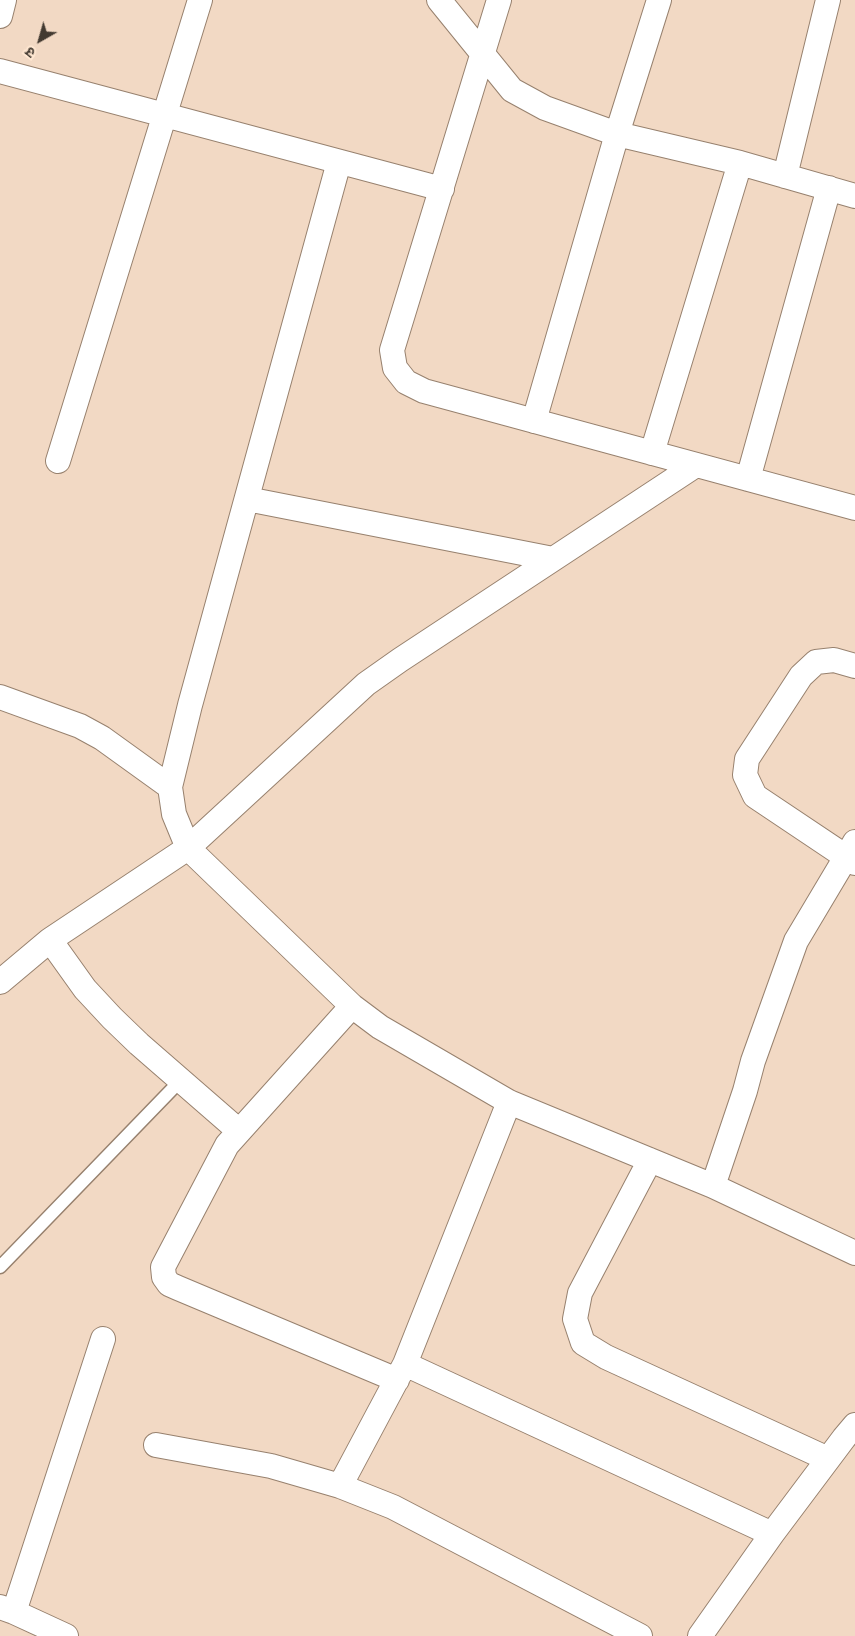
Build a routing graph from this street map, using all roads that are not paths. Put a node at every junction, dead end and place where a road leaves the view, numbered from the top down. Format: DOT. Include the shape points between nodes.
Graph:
graph roads {
  1 [pos="4,0"];
  2 [pos="200,0"];
  3 [pos="439,0"];
  4 [pos="499,0"];
  5 [pos="659,0"];
  6 [pos="828,0"];
  7 [pos="0,16"];
  8 [pos="483,56"];
  9 [pos="0,70"];
  10 [pos="165,115"];
  11 [pos="616,134"];
  12 [pos="339,162"];
  13 [pos="740,163"];
  14 [pos="785,176"];
  15 [pos="829,188"];
  16 [pos="442,189"];
  17 [pos="855,196"];
  18 [pos="534,421"];
  19 [pos="652,453"];
  20 [pos="58,461"];
  21 [pos="696,465"];
  22 [pos="748,479"];
  23 [pos="246,499"];
  24 [pos="855,508"];
  25 [pos="554,559"];
  26 [pos="855,666"];
  27 [pos="0,697"];
  28 [pos="170,787"];
  29 [pos="188,848"];
  30 [pos="852,854"];
  31 [pos="50,940"];
  32 [pos="0,982"];
  33 [pos="352,1006"];
  34 [pos="181,1080"];
  35 [pos="509,1102"];
  36 [pos="239,1131"];
  37 [pos="650,1160"];
  38 [pos="713,1186"];
  39 [pos="855,1253"];
  40 [pos="0,1267"];
  41 [pos="102,1339"];
  42 [pos="401,1372"];
  43 [pos="851,1435"];
  44 [pos="156,1445"];
  45 [pos="828,1459"];
  46 [pos="340,1486"];
  47 [pos="772,1534"];
  48 [pos="7,1609"];
  49 [pos="66,1636"];
  50 [pos="640,1636"];
  51 [pos="700,1636"];
  1 -- 7 [label="street"];
  2 -- 10 [label="street"];
  3 -- 8 [label="street"];
  4 -- 8 [label="street"];
  5 -- 11 [label="street"];
  6 -- 14 [label="street"];
  8 -- 11 [label="street" via="512,90 545,108"];
  8 -- 16 [label="street"];
  9 -- 10 [label="street"];
  10 -- 12 [label="street"];
  10 -- 20 [label="street"];
  11 -- 13 [label="street"];
  11 -- 18 [label="street"];
  12 -- 16 [label="street"];
  12 -- 23 [label="street"];
  13 -- 14 [label="street"];
  13 -- 19 [label="street"];
  14 -- 15 [label="street"];
  15 -- 17 [label="street"];
  15 -- 22 [label="street"];
  16 -- 18 [label="street" via="392,350 395,368 406,382 424,391"];
  18 -- 19 [label="street"];
  19 -- 21 [label="street"];
  21 -- 22 [label="street"];
  21 -- 25 [label="street"];
  22 -- 24 [label="street"];
  23 -- 25 [label="street"];
  23 -- 28 [label="street"];
  25 -- 29 [label="street" via="366,684"];
  26 -- 30 [label="street" via="834,660 816,662 801,676 747,759 745,775 754,796"];
  27 -- 28 [label="street" via="80,726"];
  28 -- 29 [label="street" via="174,814"];
  29 -- 31 [label="street"];
  29 -- 33 [label="street"];
  30 -- 38 [label="street" via="796,941 752,1060"];
  31 -- 32 [label="street"];
  31 -- 34 [label="street" via="85,989 139,1044"];
  33 -- 35 [label="street" via="380,1027"];
  33 -- 36 [label="street"];
  34 -- 36 [label="street"];
  34 -- 40 [label="lane"];
  35 -- 37 [label="street"];
  35 -- 42 [label="street"];
  36 -- 42 [label="street" via="227,1144 163,1267 164,1278 178,1288"];
  37 -- 38 [label="street"];
  37 -- 45 [label="street" via="580,1293 575,1319 583,1343 606,1357"];
  38 -- 39 [label="street"];
  41 -- 48 [label="street"];
  42 -- 46 [label="street"];
  42 -- 47 [label="street"];
  43 -- 45 [label="street"];
  44 -- 46 [label="street" via="271,1466"];
  45 -- 47 [label="street"];
  46 -- 50 [label="street" via="393,1507"];
  47 -- 51 [label="street"];
  48 -- 49 [label="street"];
}
